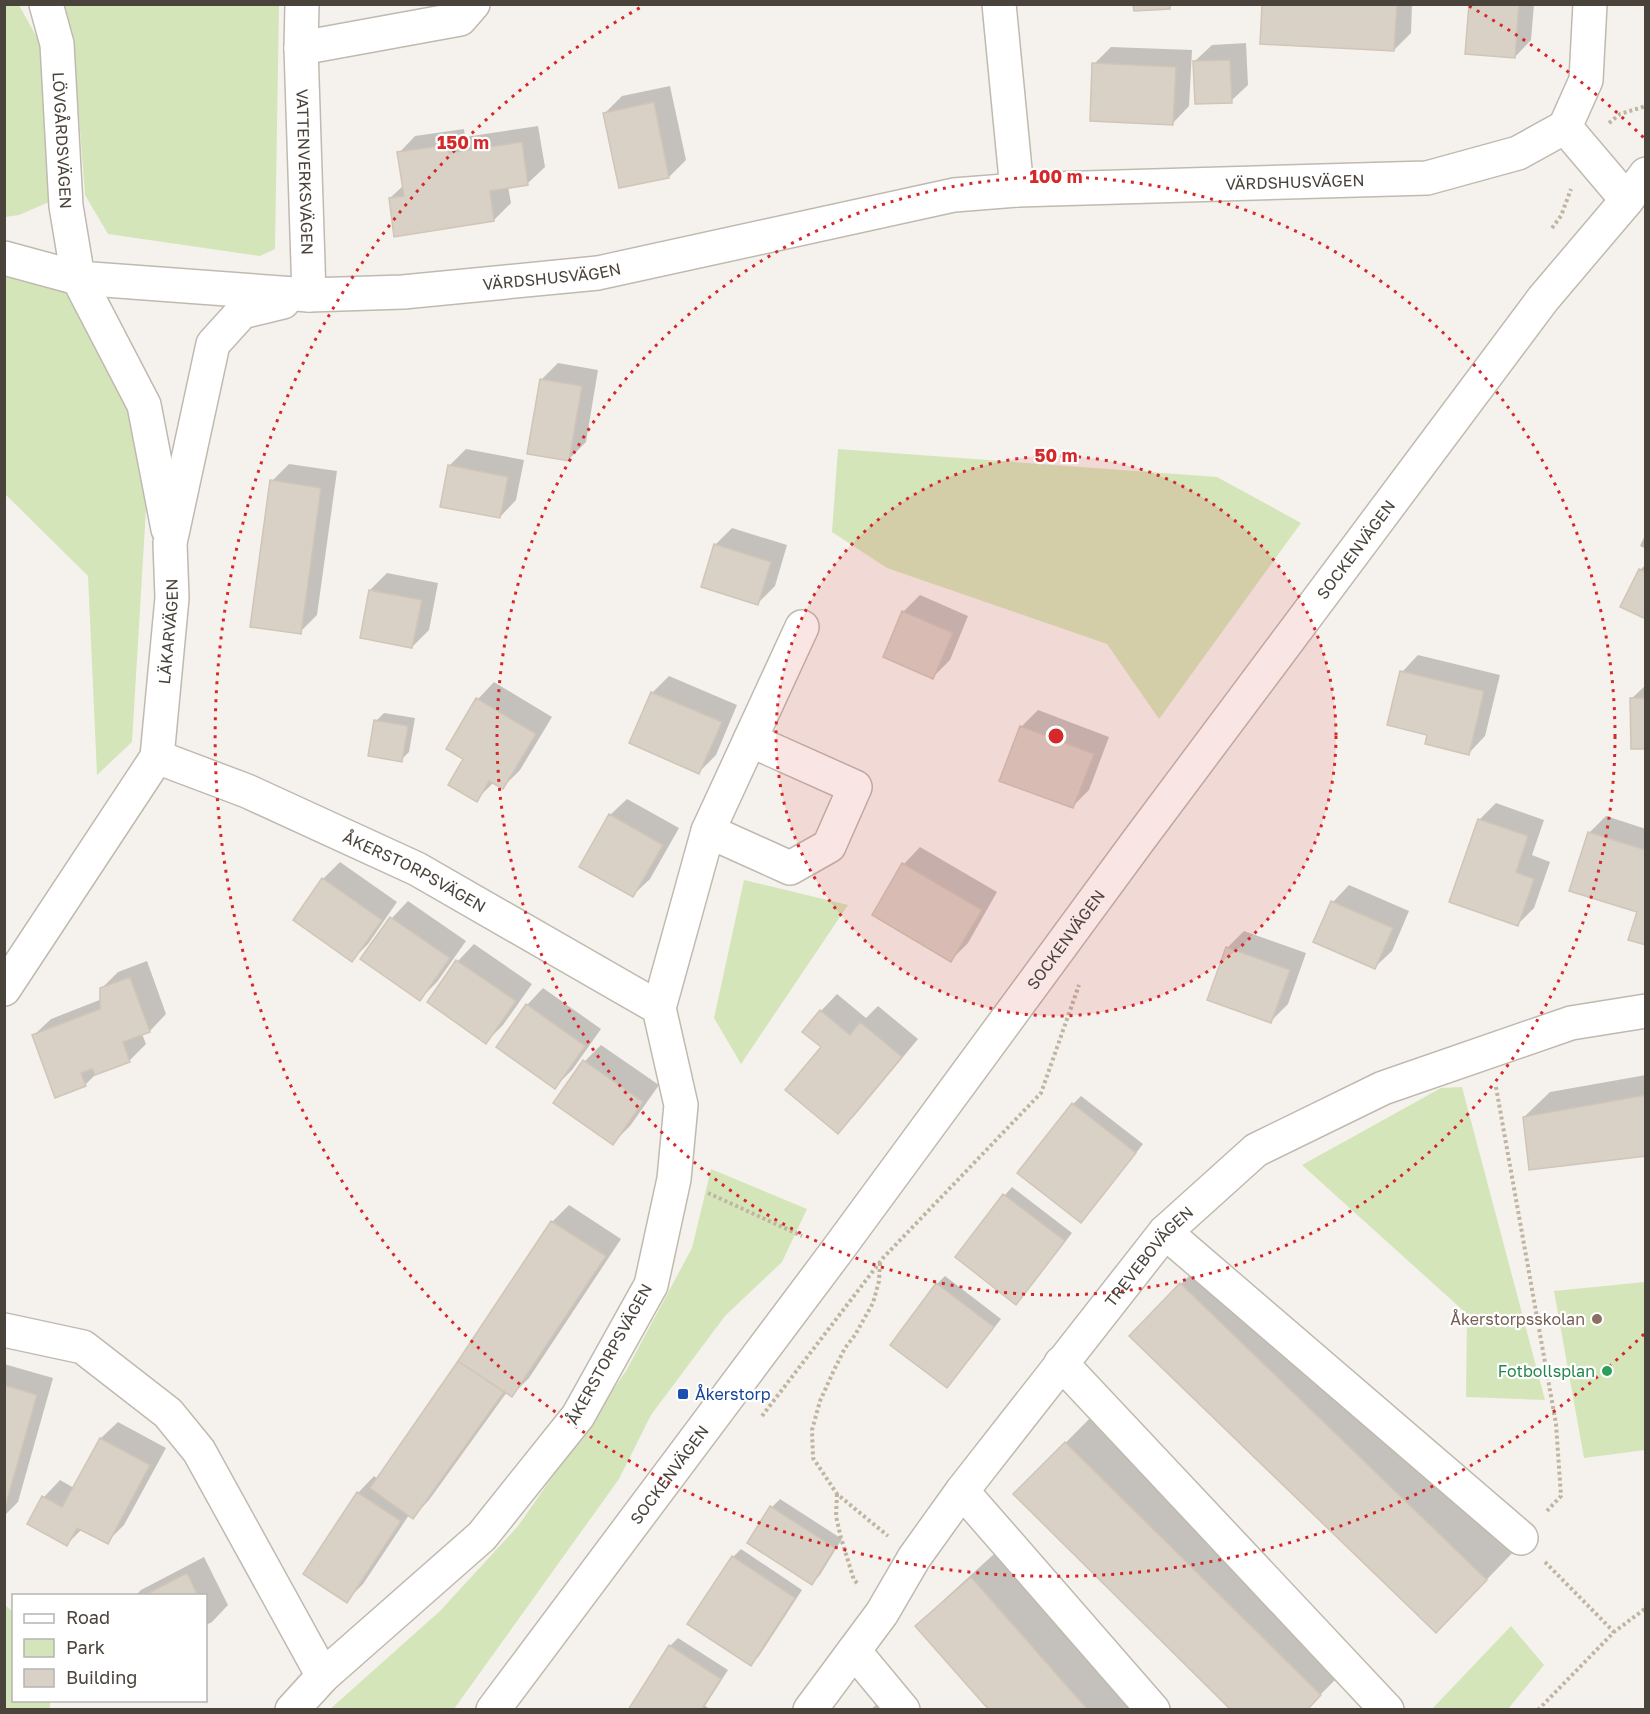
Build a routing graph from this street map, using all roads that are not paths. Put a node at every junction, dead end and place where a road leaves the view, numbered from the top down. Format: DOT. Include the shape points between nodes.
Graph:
graph roads {
  1 [pos="46,4"];
  2 [pos="302,4"];
  3 [pos="473,4"];
  4 [pos="999,4"];
  5 [pos="1590,4"];
  6 [pos="302,48"];
  7 [pos="1565,127"];
  8 [pos="1636,187"];
  9 [pos="1017,190"];
  10 [pos="4,258"];
  11 [pos="78,278"];
  12 [pos="309,295"];
  13 [pos="170,543"];
  14 [pos="802,627"];
  15 [pos="750,740"];
  16 [pos="157,757"];
  17 [pos="708,831"];
  18 [pos="4,989"];
  19 [pos="659,1008"];
  20 [pos="1646,1011"];
  21 [pos="1165,1232"];
  22 [pos="4,1330"];
  23 [pos="1061,1363"];
  24 [pos="962,1491"];
  25 [pos="1521,1538"];
  26 [pos="854,1652"];
  27 [pos="323,1676"];
  28 [pos="1394,1709"];
  29 [pos="292,1710"];
  30 [pos="493,1710"];
  31 [pos="810,1710"];
  32 [pos="903,1710"];
  33 [pos="1153,1710"];
  1 -- 11 [label="street, LÖVGÅRDSVÄGEN" via="57,44 66,206"];
  2 -- 6 [label="street, VATTENVERKSVÄGEN"];
  3 -- 6 [label="street" via="460,20"];
  4 -- 9 [label="street"];
  5 -- 7 [label="street" via="1586,80"];
  6 -- 12 [label="street, VATTENVERKSVÄGEN"];
  7 -- 8 [label="street"];
  7 -- 9 [label="street, VÄRDSHUSVÄGEN" via="1518,153 1427,178"];
  8 -- 30 [label="street, SOCKENVÄGEN" via="1544,299"];
  9 -- 12 [label="street, VÄRDSHUSVÄGEN" via="954,195 598,273 403,292"];
  10 -- 11 [label="street, VÄRDSHUSVÄGEN"];
  11 -- 12 [label="street, VÄRDSHUSVÄGEN"];
  11 -- 13 [label="street" via="144,405"];
  12 -- 13 [label="street, LÄKARVÄGEN" via="242,312 213,344"];
  13 -- 16 [label="street, LÄKARVÄGEN" via="172,598"];
  14 -- 15 [label="street, ÅKERSTORPSVÄGEN"];
  15 -- 17 [label="street, ÅKERSTORPSVÄGEN"];
  15 -- 17 [label="street" via="855,787 829,846 790,868"];
  16 -- 18 [label="street, LÄKARVÄGEN"];
  16 -- 19 [label="street, ÅKERSTORPSVÄGEN" via="247,791 417,869"];
  17 -- 19 [label="street, ÅKERSTORPSVÄGEN"];
  19 -- 27 [label="street, ÅKERSTORPSVÄGEN" via="681,1105 674,1179 651,1285 578,1416 483,1536"];
  20 -- 21 [label="street, TREVEBOVÄGEN" via="1571,1023 1383,1088 1256,1150"];
  21 -- 23 [label="street, TREVEBOVÄGEN"];
  21 -- 25 [label="street"];
  22 -- 27 [label="street" via="83,1347 168,1413 199,1451"];
  23 -- 24 [label="street, TREVEBOVÄGEN"];
  23 -- 28 [label="street"];
  24 -- 26 [label="street, TREVEBOVÄGEN"];
  24 -- 33 [label="street"];
  26 -- 31 [label="street, TREVEBOVÄGEN"];
  26 -- 32 [label="street"];
  27 -- 29 [label="street, ÅKERSTORPSVÄGEN"];
}
